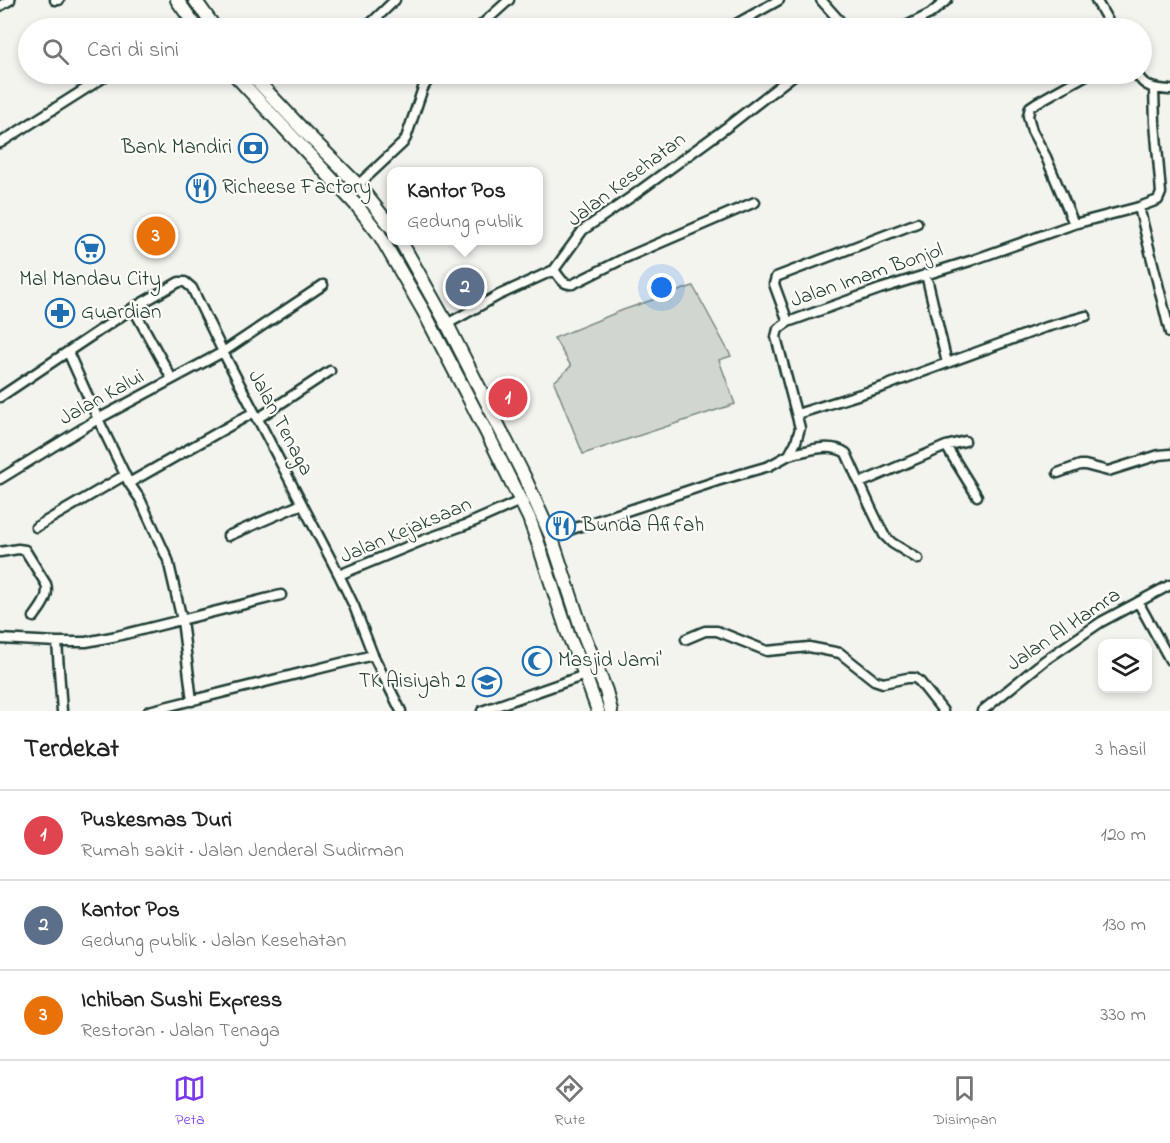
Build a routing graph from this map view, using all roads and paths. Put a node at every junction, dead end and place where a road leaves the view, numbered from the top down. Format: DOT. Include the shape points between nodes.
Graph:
graph roads {
  1 [pos="10,0"];
  2 [pos="177,0"];
  3 [pos="195,0"];
  4 [pos="395,0"];
  5 [pos="509,0"];
  6 [pos="778,0"];
  7 [pos="820,0"];
  8 [pos="947,0"];
  9 [pos="1096,0"];
  10 [pos="0,6"];
  11 [pos="190,18"];
  12 [pos="207,18"];
  13 [pos="376,18"];
  14 [pos="489,18"];
  15 [pos="746,18"];
  16 [pos="837,18"];
  17 [pos="922,18"];
  18 [pos="1106,18"];
  19 [pos="93,84"];
  20 [pos="243,84"];
  21 [pos="260,84"];
  22 [pos="426,84"];
  23 [pos="782,84"];
  24 [pos="1070,84"];
  25 [pos="1147,84"];
  26 [pos="1154,89"];
  27 [pos="1170,90"];
  28 [pos="0,144"];
  29 [pos="358,185"];
  30 [pos="755,202"];
  31 [pos="1139,207"];
  32 [pos="387,222"];
  33 [pos="917,223"];
  34 [pos="1074,224"];
  35 [pos="403,245"];
  36 [pos="555,270"];
  37 [pos="417,272"];
  38 [pos="926,274"];
  39 [pos="405,277"];
  40 [pos="323,285"];
  41 [pos="133,308"];
  42 [pos="1086,316"];
  43 [pos="788,322"];
  44 [pos="447,324"];
  45 [pos="1170,333"];
  46 [pos="68,352"];
  47 [pos="223,352"];
  48 [pos="947,363"];
  49 [pos="330,371"];
  50 [pos="172,379"];
  51 [pos="0,397"];
  52 [pos="797,414"];
  53 [pos="256,415"];
  54 [pos="98,419"];
  55 [pos="966,441"];
  56 [pos="946,446"];
  57 [pos="1170,453"];
  58 [pos="789,456"];
  59 [pos="1058,473"];
  60 [pos="0,478"];
  61 [pos="127,479"];
  62 [pos="860,483"];
  63 [pos="977,496"];
  64 [pos="520,501"];
  65 [pos="302,504"];
  66 [pos="36,527"];
  67 [pos="228,536"];
  68 [pos="551,536"];
  69 [pos="0,552"];
  70 [pos="918,559"];
  71 [pos="339,575"];
  72 [pos="1170,585"];
  73 [pos="281,595"];
  74 [pos="1138,602"];
  75 [pos="34,617"];
  76 [pos="182,620"];
  77 [pos="582,630"];
  78 [pos="568,634"];
  79 [pos="0,639"];
  80 [pos="686,639"];
  81 [pos="57,642"];
  82 [pos="374,655"];
  83 [pos="1170,660"];
  84 [pos="585,675"];
  85 [pos="192,701"];
  86 [pos="62,711"];
  87 [pos="149,711"];
  88 [pos="401,711"];
  89 [pos="482,711"];
  90 [pos="598,711"];
  91 [pos="611,711"];
  92 [pos="943,711"];
  93 [pos="982,711"];
  1 -- 10 [label="street"];
  2 -- 11 [label="street"];
  3 -- 12 [label="street"];
  4 -- 13 [label="street"];
  5 -- 14 [label="street"];
  6 -- 15 [label="street"];
  7 -- 16 [label="street"];
  8 -- 17 [label="street"];
  9 -- 18 [label="street"];
  19 -- 28 [label="street"];
  20 -- 39 [label="street" via="358,207"];
  21 -- 29 [label="street"];
  22 -- 29 [label="street" via="403,143"];
  23 -- 36 [label="street, Jalan Kesehatan" via="583,230"];
  24 -- 34 [label="street" via="1030,107 1028,116"];
  25 -- 26 [label="street"];
  26 -- 27 [label="street"];
  26 -- 31 [label="street, Jalan Imam Bonjol" via="1161,193 1158,200"];
  29 -- 32 [label="street"];
  30 -- 36 [label="street" via="573,284 563,283"];
  31 -- 34 [label="street, Jalan Imam Bonjol"];
  31 -- 45 [label="street"];
  33 -- 43 [label="street" via="776,277 774,284"];
  34 -- 38 [label="street, Jalan Imam Bonjol"];
  35 -- 37 [label="street"];
  36 -- 44 [label="street"];
  37 -- 39 [label="street"];
  37 -- 44 [label="street"];
  38 -- 43 [label="street, Jalan Imam Bonjol"];
  38 -- 48 [label="street"];
  39 -- 64 [label="street"];
  40 -- 47 [label="street, Jalan Kalui"];
  41 -- 46 [label="street"];
  41 -- 47 [label="street, Jalan Tenaga" via="185,282 192,288"];
  41 -- 50 [label="street"];
  42 -- 48 [label="street"];
  43 -- 52 [label="street, Jalan Imam Bonjol" via="778,329 776,337"];
  44 -- 68 [label="street"];
  46 -- 51 [label="street"];
  46 -- 54 [label="street"];
  47 -- 50 [label="street, Jalan Kalui"];
  47 -- 53 [label="street, Jalan Tenaga"];
  48 -- 52 [label="street"];
  49 -- 53 [label="street"];
  50 -- 54 [label="street, Jalan Kalui"];
  52 -- 58 [label="street, Jalan Imam Bonjol" via="800,428"];
  53 -- 61 [label="street"];
  53 -- 65 [label="street, Jalan Tenaga"];
  54 -- 60 [label="street, Jalan Kalui"];
  54 -- 61 [label="street"];
  55 -- 56 [label="street"];
  56 -- 62 [label="street"];
  56 -- 63 [label="street"];
  57 -- 59 [label="street" via="1108,471 1085,465"];
  58 -- 62 [label="street" via="839,448 846,453"];
  58 -- 68 [label="street" via="769,466"];
  61 -- 66 [label="street"];
  61 -- 76 [label="street" via="168,560"];
  62 -- 70 [label="street" via="884,534"];
  64 -- 71 [label="street, Jalan Kejaksaan"];
  64 -- 78 [label="street"];
  65 -- 67 [label="street"];
  65 -- 71 [label="street, Jalan Tenaga"];
  68 -- 77 [label="street"];
  69 -- 75 [label="street" via="25,550 46,584 47,596"];
  71 -- 82 [label="street, Jalan Kejaksaan"];
  72 -- 74 [label="street, Jalan Al Hamra"];
  73 -- 76 [label="street"];
  74 -- 83 [label="street"];
  74 -- 93 [label="street, Jalan Al Hamra" via="1044,661"];
  76 -- 81 [label="street" via="86,642"];
  76 -- 85 [label="street"];
  77 -- 78 [label="street"];
  77 -- 91 [label="street"];
  78 -- 84 [label="street"];
  79 -- 81 [label="street"];
  80 -- 92 [label="street" via="717,631 767,651 809,647 840,653 883,683 915,678"];
  81 -- 86 [label="street"];
  82 -- 85 [label="street"];
  82 -- 88 [label="street, Jalan Kejaksaan"];
  84 -- 89 [label="street"];
  84 -- 90 [label="street"];
  85 -- 87 [label="street"];
}
